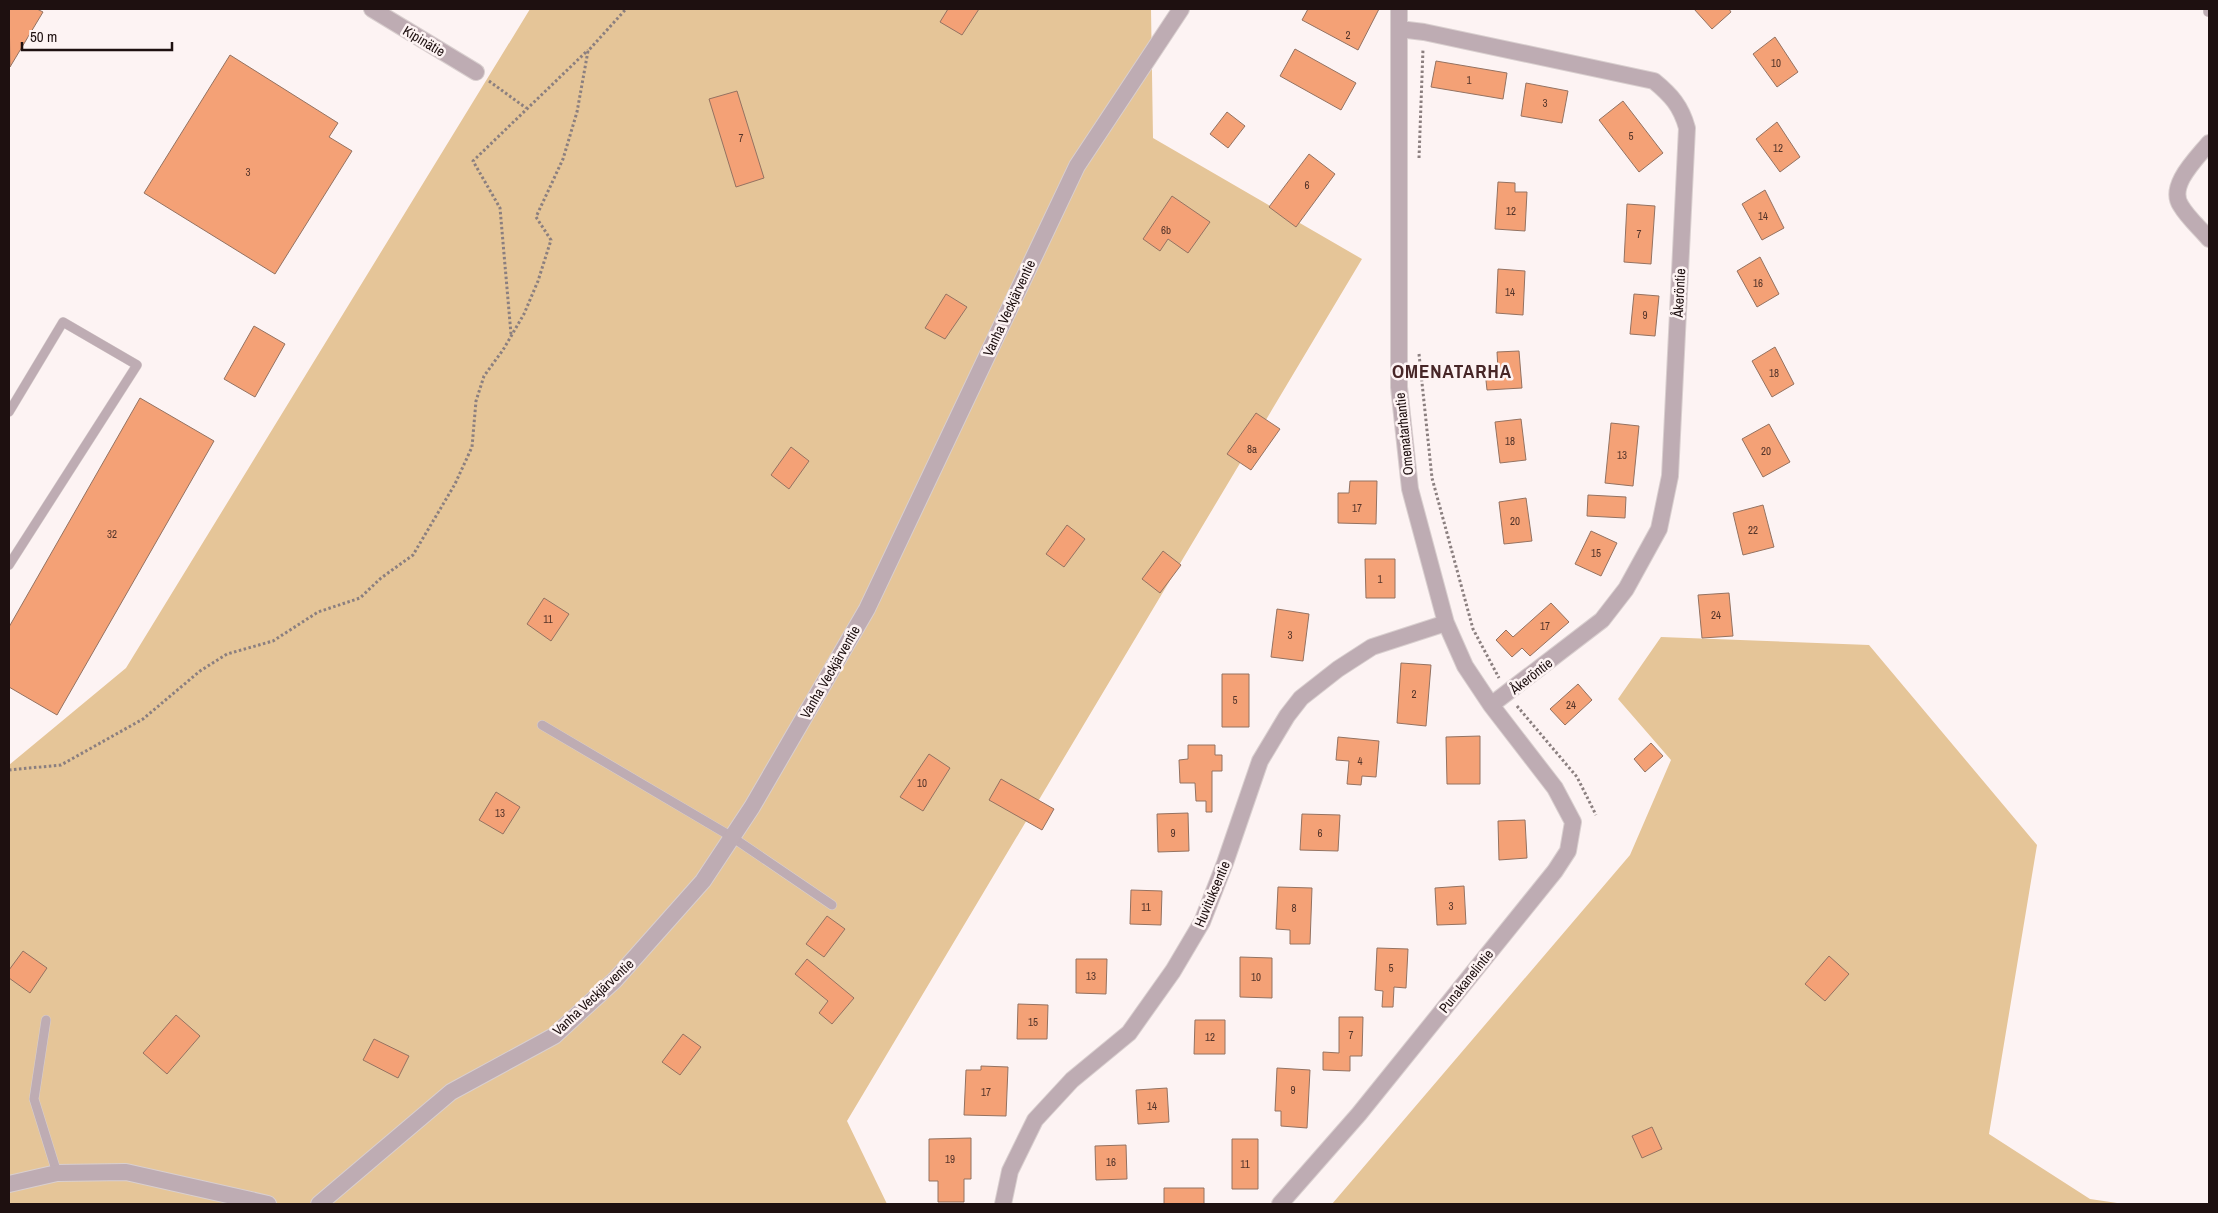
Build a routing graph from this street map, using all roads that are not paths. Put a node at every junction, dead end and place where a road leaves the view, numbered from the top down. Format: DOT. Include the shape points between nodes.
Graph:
graph roads {
  1 [pos="372,9"];
  2 [pos="1181,9"];
  3 [pos="1399,9"];
  4 [pos="1399,30"];
  5 [pos="476,72"];
  6 [pos="2209,143"];
  7 [pos="2209,239"];
  8 [pos="9,412"];
  9 [pos="9,565"];
  10 [pos="1446,623"];
  11 [pos="1491,705"];
  12 [pos="542,725"];
  13 [pos="1520,743"];
  14 [pos="732,837"];
  15 [pos="832,905"];
  16 [pos="46,1020"];
  17 [pos="57,1173"];
  18 [pos="9,1184"];
  19 [pos="268,1204"];
  20 [pos="319,1204"];
  21 [pos="1004,1204"];
  22 [pos="1280,1204"];
  1 -- 5 [label="street, Kipinätie"];
  2 -- 14 [label="street, Vanha Veckjärventie" via="1077,166 867,609"];
  3 -- 4 [label="street, Omenatarhantie"];
  4 -- 10 [label="street, Omenatarhantie" via="1399,387 1410,489"];
  4 -- 11 [label="street, Åkeröntie" via="1424,32 1654,81 1673,97 1682,110 1687,128 1670,476 1658,529 1626,589 1602,620"];
  6 -- 7 [label="street" via="2182,179 2177,193 2180,205"];
  8 -- 9 [label="lane" via="63,322 137,366"];
  10 -- 11 [label="street, Omenatarhantie" via="1466,666"];
  10 -- 21 [label="street, Huvituksentie" via="1372,647 1301,698 1286,716 1260,761 1225,864 1197,930 1173,971 1129,1033 1072,1080 1035,1120 1010,1171"];
  11 -- 13 [label="street, Omenatarhantie"];
  12 -- 14 [label="lane"];
  13 -- 22 [label="street, Punakanelintie" via="1555,788 1573,822 1568,851 1365,1106"];
  14 -- 15 [label="lane"];
  14 -- 20 [label="street, Vanha Veckjärventie" via="703,881 615,980 554,1036 452,1092"];
  16 -- 17 [label="lane" via="34,1099"];
  17 -- 18 [label="street"];
  17 -- 19 [label="street" via="126,1172"];
}
